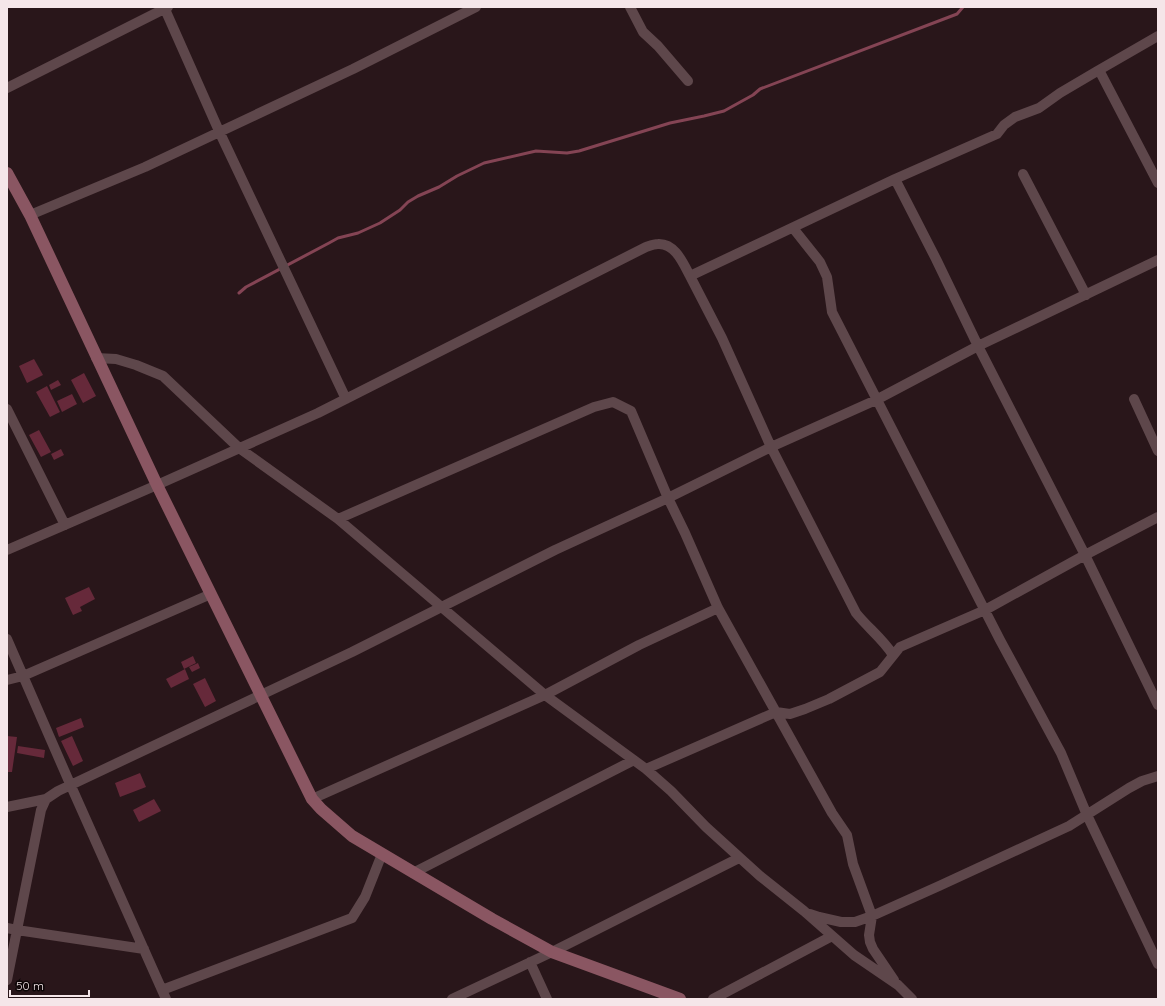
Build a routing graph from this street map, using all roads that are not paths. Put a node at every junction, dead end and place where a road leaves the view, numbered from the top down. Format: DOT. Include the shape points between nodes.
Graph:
graph roads {
  1 [pos="476,7"];
  2 [pos="630,7"];
  3 [pos="166,8"];
  4 [pos="1158,36"];
  5 [pos="1099,70"];
  6 [pos="688,81"];
  7 [pos="7,88"];
  8 [pos="219,131"];
  9 [pos="7,173"];
  10 [pos="1023,174"];
  11 [pos="895,179"];
  12 [pos="1158,183"];
  13 [pos="30,215"];
  14 [pos="793,228"];
  15 [pos="1158,260"];
  16 [pos="690,276"];
  17 [pos="1086,295"];
  18 [pos="978,346"];
  19 [pos="96,358"];
  20 [pos="346,399"];
  21 [pos="1134,399"];
  22 [pos="876,400"];
  23 [pos="7,409"];
  24 [pos="771,447"];
  25 [pos="239,448"];
  26 [pos="1158,451"];
  27 [pos="157,485"];
  28 [pos="668,498"];
  29 [pos="1158,518"];
  30 [pos="338,519"];
  31 [pos="64,525"];
  32 [pos="7,550"];
  33 [pos="1085,555"];
  34 [pos="211,594"];
  35 [pos="443,607"];
  36 [pos="718,608"];
  37 [pos="985,610"];
  38 [pos="7,639"];
  39 [pos="893,655"];
  40 [pos="22,676"];
  41 [pos="7,680"];
  42 [pos="261,695"];
  43 [pos="545,695"];
  44 [pos="1158,705"];
  45 [pos="776,712"];
  46 [pos="634,760"];
  47 [pos="646,769"];
  48 [pos="1158,776"];
  49 [pos="71,786"];
  50 [pos="46,799"];
  51 [pos="312,799"];
  52 [pos="7,807"];
  53 [pos="1087,815"];
  54 [pos="382,854"];
  55 [pos="739,858"];
  56 [pos="413,874"];
  57 [pos="804,911"];
  58 [pos="872,916"];
  59 [pos="12,929"];
  60 [pos="832,936"];
  61 [pos="144,949"];
  62 [pos="552,952"];
  63 [pos="530,962"];
  64 [pos="1158,964"];
  65 [pos="7,980"];
  66 [pos="898,985"];
  67 [pos="164,995"];
  68 [pos="452,999"];
  69 [pos="547,999"];
  70 [pos="680,999"];
  71 [pos="713,999"];
  72 [pos="912,999"];
  1 -- 8 [label="street" via="353,69"];
  2 -- 6 [label="street" via="643,32"];
  3 -- 7 [label="street"];
  3 -- 8 [label="street"];
  4 -- 5 [label="street"];
  5 -- 11 [label="street" via="1039,108 1015,117 996,134"];
  5 -- 12 [label="street"];
  8 -- 13 [label="street" via="145,167"];
  8 -- 20 [label="street"];
  9 -- 13 [label="main road"];
  10 -- 17 [label="street"];
  11 -- 14 [label="street"];
  11 -- 18 [label="street"];
  13 -- 19 [label="main road"];
  14 -- 16 [label="street"];
  14 -- 22 [label="street" via="820,262 827,277 832,312"];
  15 -- 17 [label="street"];
  16 -- 20 [label="street" via="680,257 667,246 658,244 646,247"];
  16 -- 24 [label="street" via="722,338"];
  17 -- 18 [label="street"];
  18 -- 22 [label="street"];
  18 -- 33 [label="street"];
  19 -- 25 [label="street" via="116,359 163,376"];
  19 -- 27 [label="main road"];
  20 -- 25 [label="street"];
  21 -- 26 [label="street"];
  22 -- 24 [label="street"];
  22 -- 37 [label="street"];
  23 -- 31 [label="street"];
  24 -- 28 [label="street"];
  24 -- 39 [label="street" via="856,613"];
  25 -- 27 [label="street"];
  25 -- 30 [label="street"];
  27 -- 31 [label="street"];
  27 -- 34 [label="main road"];
  28 -- 30 [label="street" via="631,411 613,402 594,407"];
  28 -- 35 [label="street" via="555,550"];
  28 -- 36 [label="street"];
  29 -- 33 [label="street"];
  30 -- 35 [label="street"];
  31 -- 32 [label="street"];
  33 -- 37 [label="street"];
  33 -- 44 [label="street"];
  34 -- 40 [label="street"];
  34 -- 42 [label="main road"];
  35 -- 42 [label="street"];
  35 -- 43 [label="street"];
  36 -- 43 [label="street" via="639,645"];
  36 -- 45 [label="street"];
  37 -- 39 [label="street" via="900,647"];
  37 -- 53 [label="street" via="1061,753"];
  38 -- 40 [label="street"];
  39 -- 45 [label="street" via="880,672 829,699 790,714"];
  40 -- 41 [label="street"];
  40 -- 49 [label="street"];
  42 -- 49 [label="street"];
  42 -- 51 [label="main road"];
  43 -- 46 [label="street"];
  43 -- 51 [label="street"];
  45 -- 47 [label="street"];
  45 -- 58 [label="street" via="847,835 853,864"];
  46 -- 47 [label="street"];
  46 -- 56 [label="street"];
  47 -- 55 [label="street"];
  48 -- 53 [label="street" via="1129,788"];
  49 -- 50 [label="street"];
  49 -- 61 [label="street"];
  50 -- 52 [label="street"];
  50 -- 59 [label="street" via="41,810"];
  51 -- 54 [label="main road" via="352,836"];
  53 -- 58 [label="street" via="1062,829"];
  53 -- 64 [label="street"];
  54 -- 56 [label="main road"];
  54 -- 67 [label="street" via="365,897 352,918"];
  55 -- 57 [label="street"];
  55 -- 62 [label="street"];
  56 -- 62 [label="main road"];
  57 -- 58 [label="street" via="841,922 855,922"];
  57 -- 60 [label="street"];
  58 -- 66 [label="street" via="870,942"];
  59 -- 61 [label="street"];
  59 -- 65 [label="street"];
  60 -- 66 [label="street" via="854,955"];
  60 -- 71 [label="street"];
  61 -- 67 [label="street"];
  62 -- 63 [label="street"];
  62 -- 70 [label="main road"];
  63 -- 68 [label="street"];
  63 -- 69 [label="street"];
  66 -- 72 [label="street"];
}
